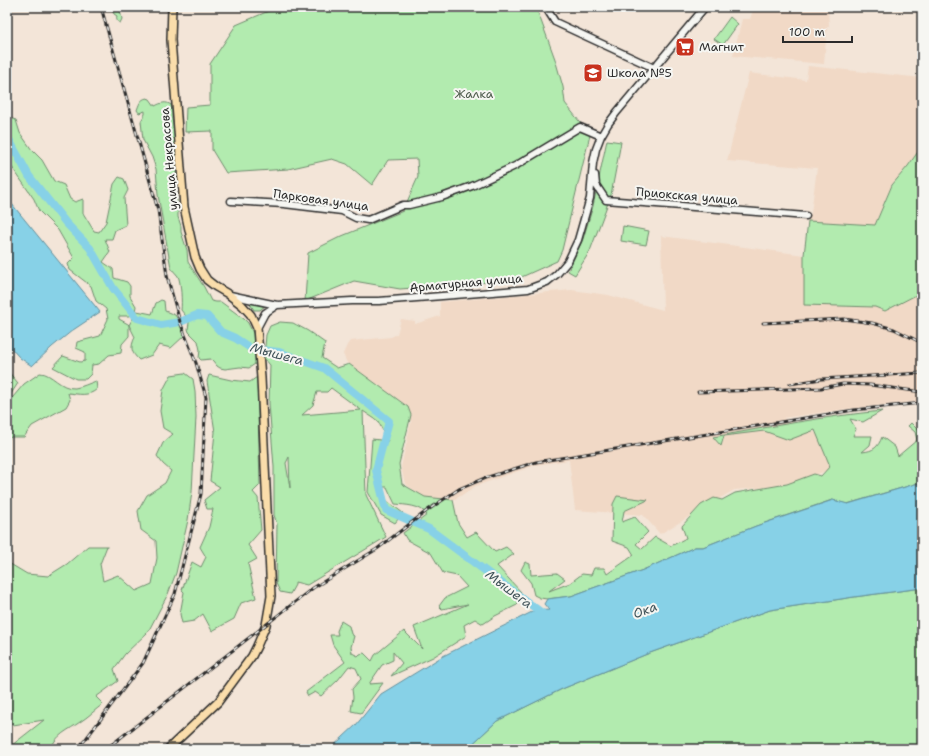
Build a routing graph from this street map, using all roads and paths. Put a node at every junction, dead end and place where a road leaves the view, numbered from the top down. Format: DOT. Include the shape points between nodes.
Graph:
graph roads {
  1 [pos="172,7"];
  2 [pos="704,7"];
  3 [pos="548,11"];
  4 [pos="654,68"];
  5 [pos="601,136"];
  6 [pos="593,163"];
  7 [pos="231,201"];
  8 [pos="806,216"];
  9 [pos="228,294"];
  10 [pos="277,305"];
  11 [pos="257,328"];
  12 [pos="168,749"];
  1 -- 9 [label="main road, улица Некрасова" via="171,40 186,219 200,269 211,283"];
  2 -- 4 [label="street, Арматурная улица"];
  3 -- 4 [label="street" via="555,22"];
  4 -- 5 [label="street, Арматурная улица" via="617,112"];
  5 -- 6 [label="street, Арматурная улица"];
  5 -- 7 [label="street, Парковая улица" via="580,127 515,166 472,186 442,197 403,205 368,220 356,218 342,211"];
  6 -- 8 [label="street, Приокская улица" via="596,185 606,200"];
  6 -- 10 [label="street, Арматурная улица" via="590,198 578,240 568,260 547,282 505,292"];
  9 -- 10 [label="street, улица Некрасова"];
  9 -- 11 [label="main road, улица Некрасова" via="247,310"];
  10 -- 11 [label="street" via="265,313"];
  11 -- 12 [label="main road, улица Некрасова" via="271,585 266,625 252,656 218,702"];
}
